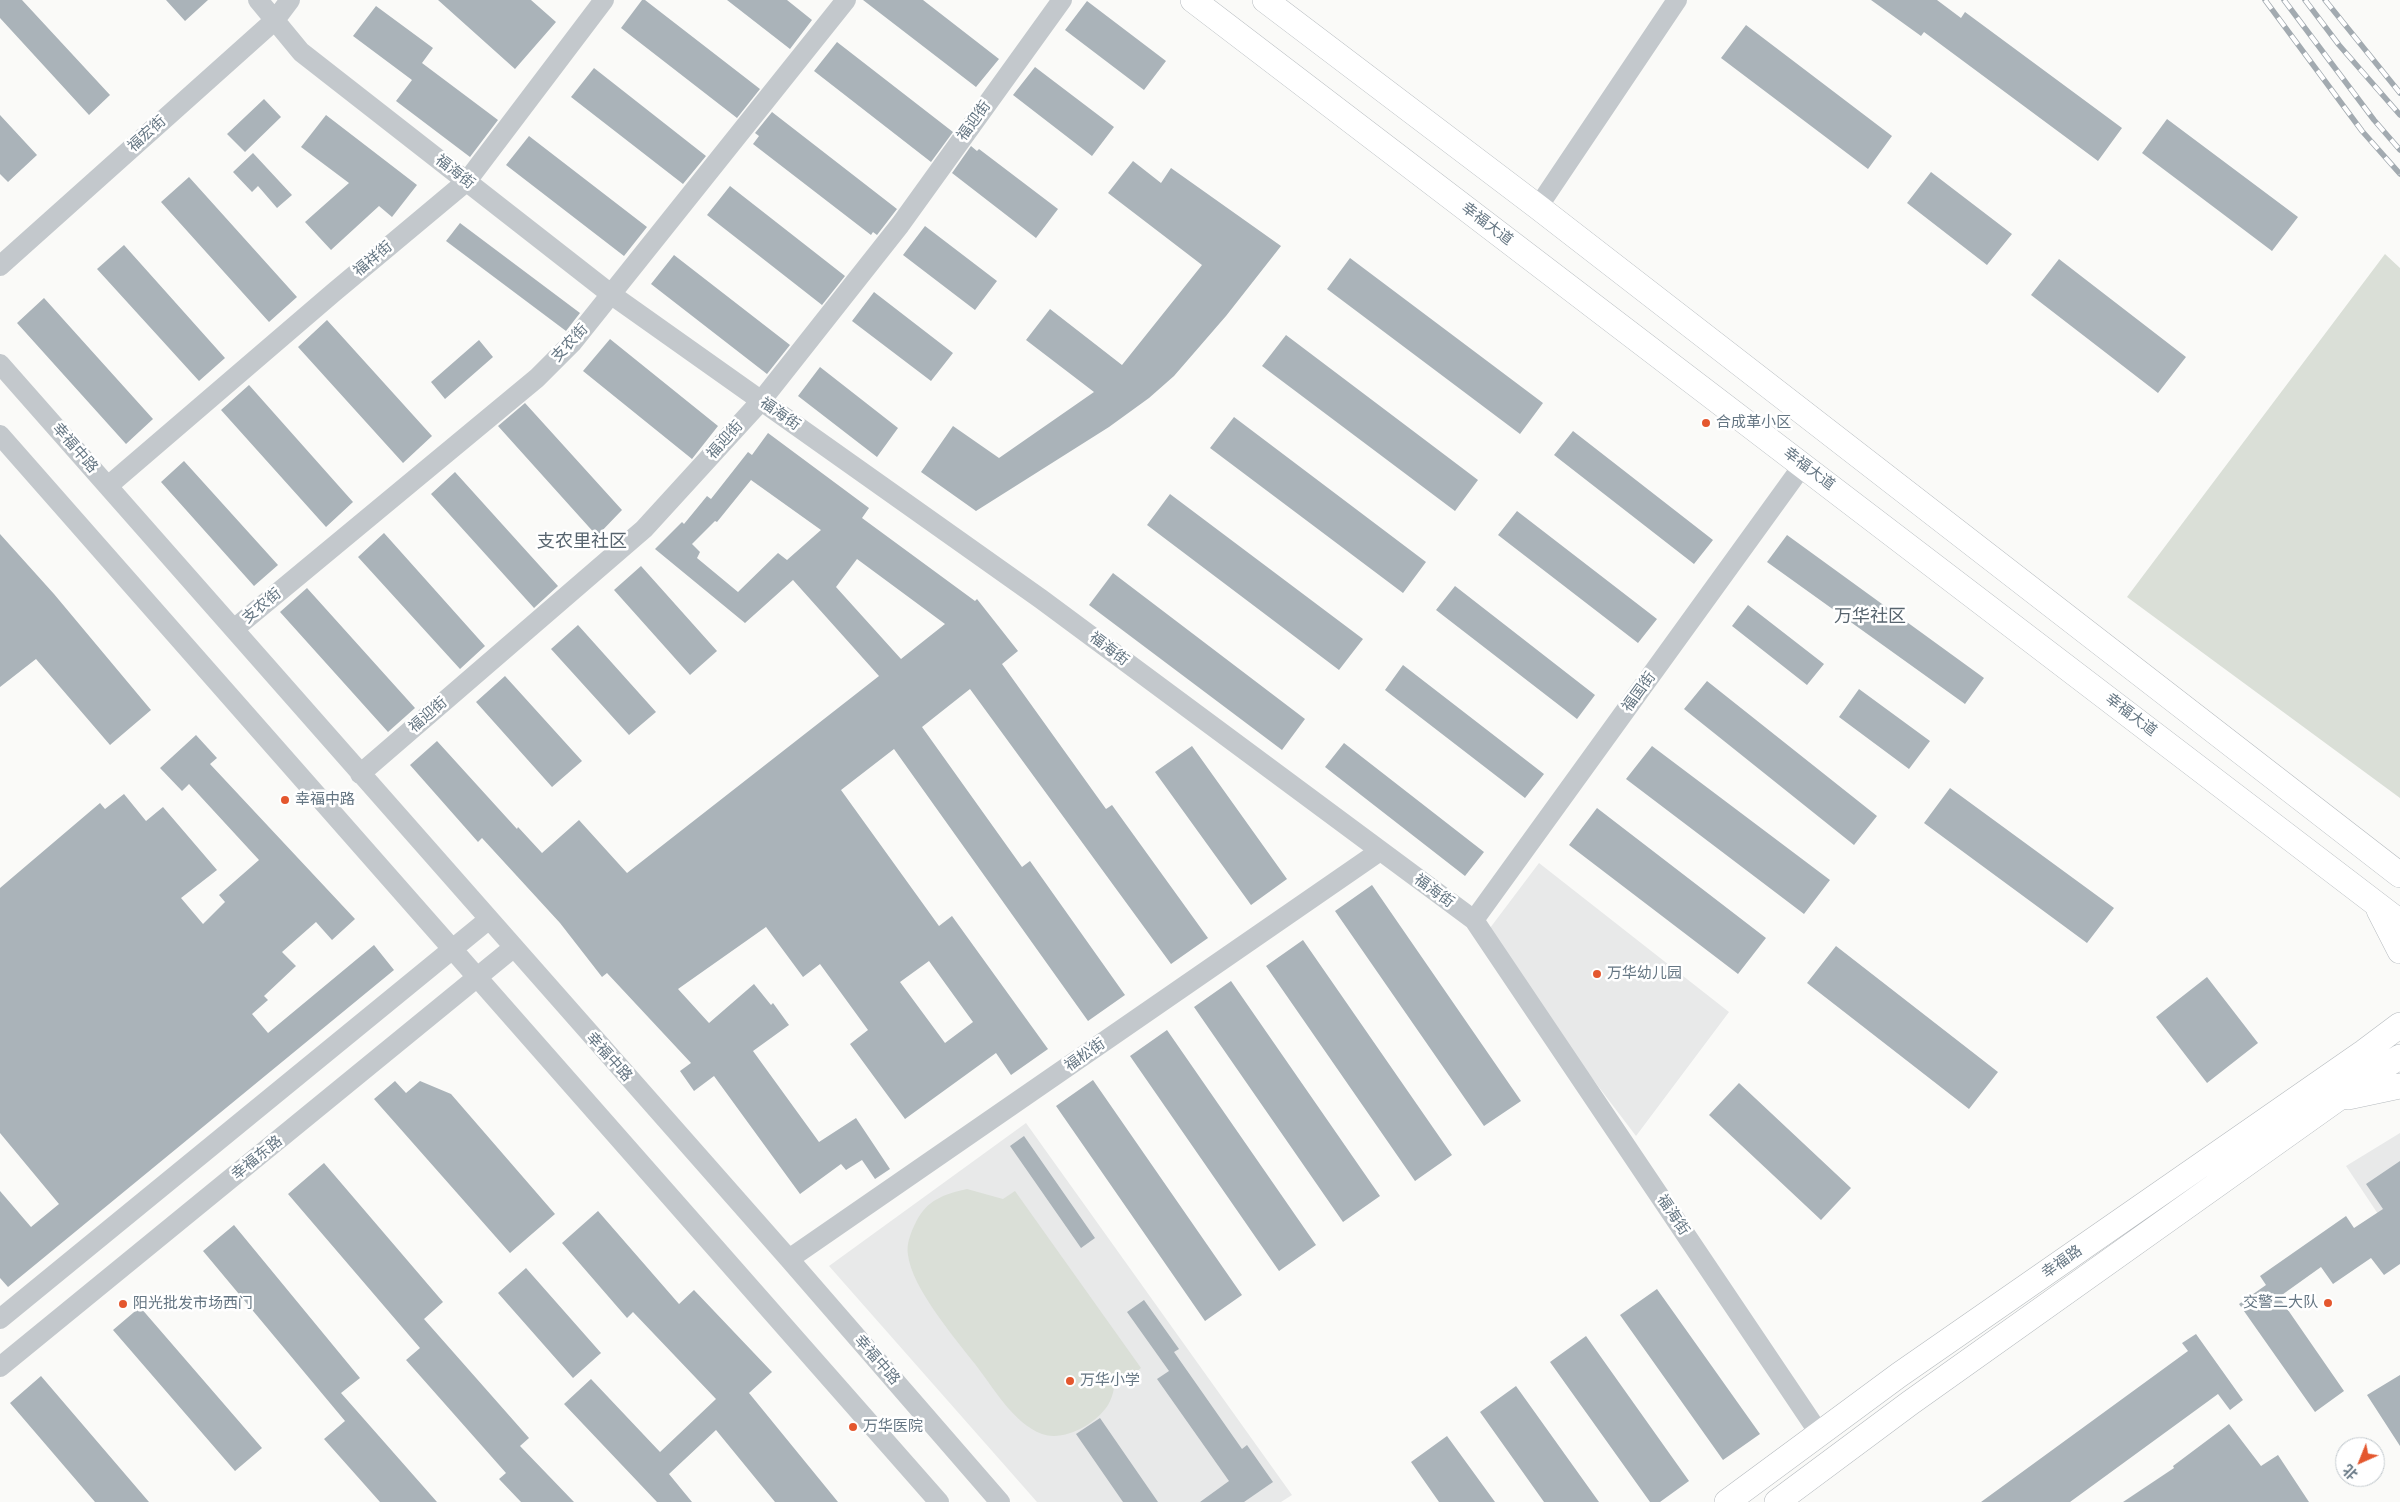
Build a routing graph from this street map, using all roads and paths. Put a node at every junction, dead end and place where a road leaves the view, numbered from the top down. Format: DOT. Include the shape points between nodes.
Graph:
graph roads {
  1 [pos="258,0"];
  2 [pos="290,0"];
  3 [pos="604,0"];
  4 [pos="846,0"];
  5 [pos="1062,0"];
  6 [pos="1193,0"];
  7 [pos="1265,0"];
  8 [pos="1677,0"];
  9 [pos="275,20"];
  10 [pos="467,181"];
  11 [pos="1538,206"];
  12 [pos="0,266"];
  13 [pos="612,295"];
  14 [pos="0,364"];
  15 [pos="762,401"];
  16 [pos="0,434"];
  17 [pos="1803,465"];
  18 [pos="108,486"];
  19 [pos="234,629"];
  20 [pos="360,774"];
  21 [pos="1380,851"];
  22 [pos="2398,873"];
  23 [pos="2374,902"];
  24 [pos="488,920"];
  25 [pos="1474,920"];
  26 [pos="2400,922"];
  27 [pos="513,948"];
  28 [pos="453,949"];
  29 [pos="2400,951"];
  30 [pos="478,977"];
  31 [pos="2397,1023"];
  32 [pos="2400,1057"];
  33 [pos="2400,1086"];
  34 [pos="2336,1099"];
  35 [pos="789,1259"];
  36 [pos="0,1319"];
  37 [pos="0,1367"];
  38 [pos="1820,1433"];
  39 [pos="939,1502"];
  40 [pos="1000,1502"];
  41 [pos="1727,1502"];
  42 [pos="1777,1502"];
  1 -- 9 [label="street, 福海街"];
  2 -- 9 [label="street, 福宏街"];
  3 -- 10 [label="street, 福祥街"];
  4 -- 13 [label="street, 支农街"];
  5 -- 15 [label="street, 福迎街" via="900,225"];
  6 -- 17 [label="main road, 幸福大道"];
  7 -- 11 [label="main road"];
  8 -- 11 [label="street"];
  9 -- 10 [label="street, 福海街" via="301,52"];
  9 -- 12 [label="street, 福宏街"];
  10 -- 13 [label="street, 福海街"];
  10 -- 18 [label="street, 福祥街"];
  11 -- 22 [label="main road"];
  13 -- 15 [label="street, 福海街"];
  13 -- 19 [label="street, 支农街" via="572,343 537,378"];
  14 -- 18 [label="street, 幸福中路"];
  15 -- 20 [label="street, 福迎街" via="644,529"];
  15 -- 21 [label="street, 福海街" via="1041,599"];
  16 -- 28 [label="street"];
  17 -- 23 [label="main road, 幸福大道"];
  17 -- 25 [label="street, 福国街"];
  18 -- 19 [label="street, 幸福中路"];
  19 -- 20 [label="street, 幸福中路"];
  20 -- 24 [label="street, 幸福中路"];
  21 -- 25 [label="street, 福海街"];
  21 -- 35 [label="street, 福松街"];
  23 -- 26 [label="main road, 幸福大道"];
  23 -- 29 [label="main road"];
  24 -- 27 [label="street, 幸福中路"];
  24 -- 28 [label="street"];
  25 -- 38 [label="street, 福海街"];
  27 -- 30 [label="street, 幸福东路"];
  27 -- 35 [label="street, 幸福中路"];
  28 -- 30 [label="street"];
  28 -- 36 [label="street"];
  30 -- 37 [label="street, 幸福东路"];
  30 -- 39 [label="street"];
  31 -- 38 [label="main road, 幸福路"];
  32 -- 34 [label="main road, 幸福路"];
  33 -- 34 [label="main road"];
  34 -- 42 [label="main road, 幸福路" via="1910,1403"];
  35 -- 40 [label="street, 幸福中路"];
  38 -- 41 [label="main road, 幸福路"];
}
